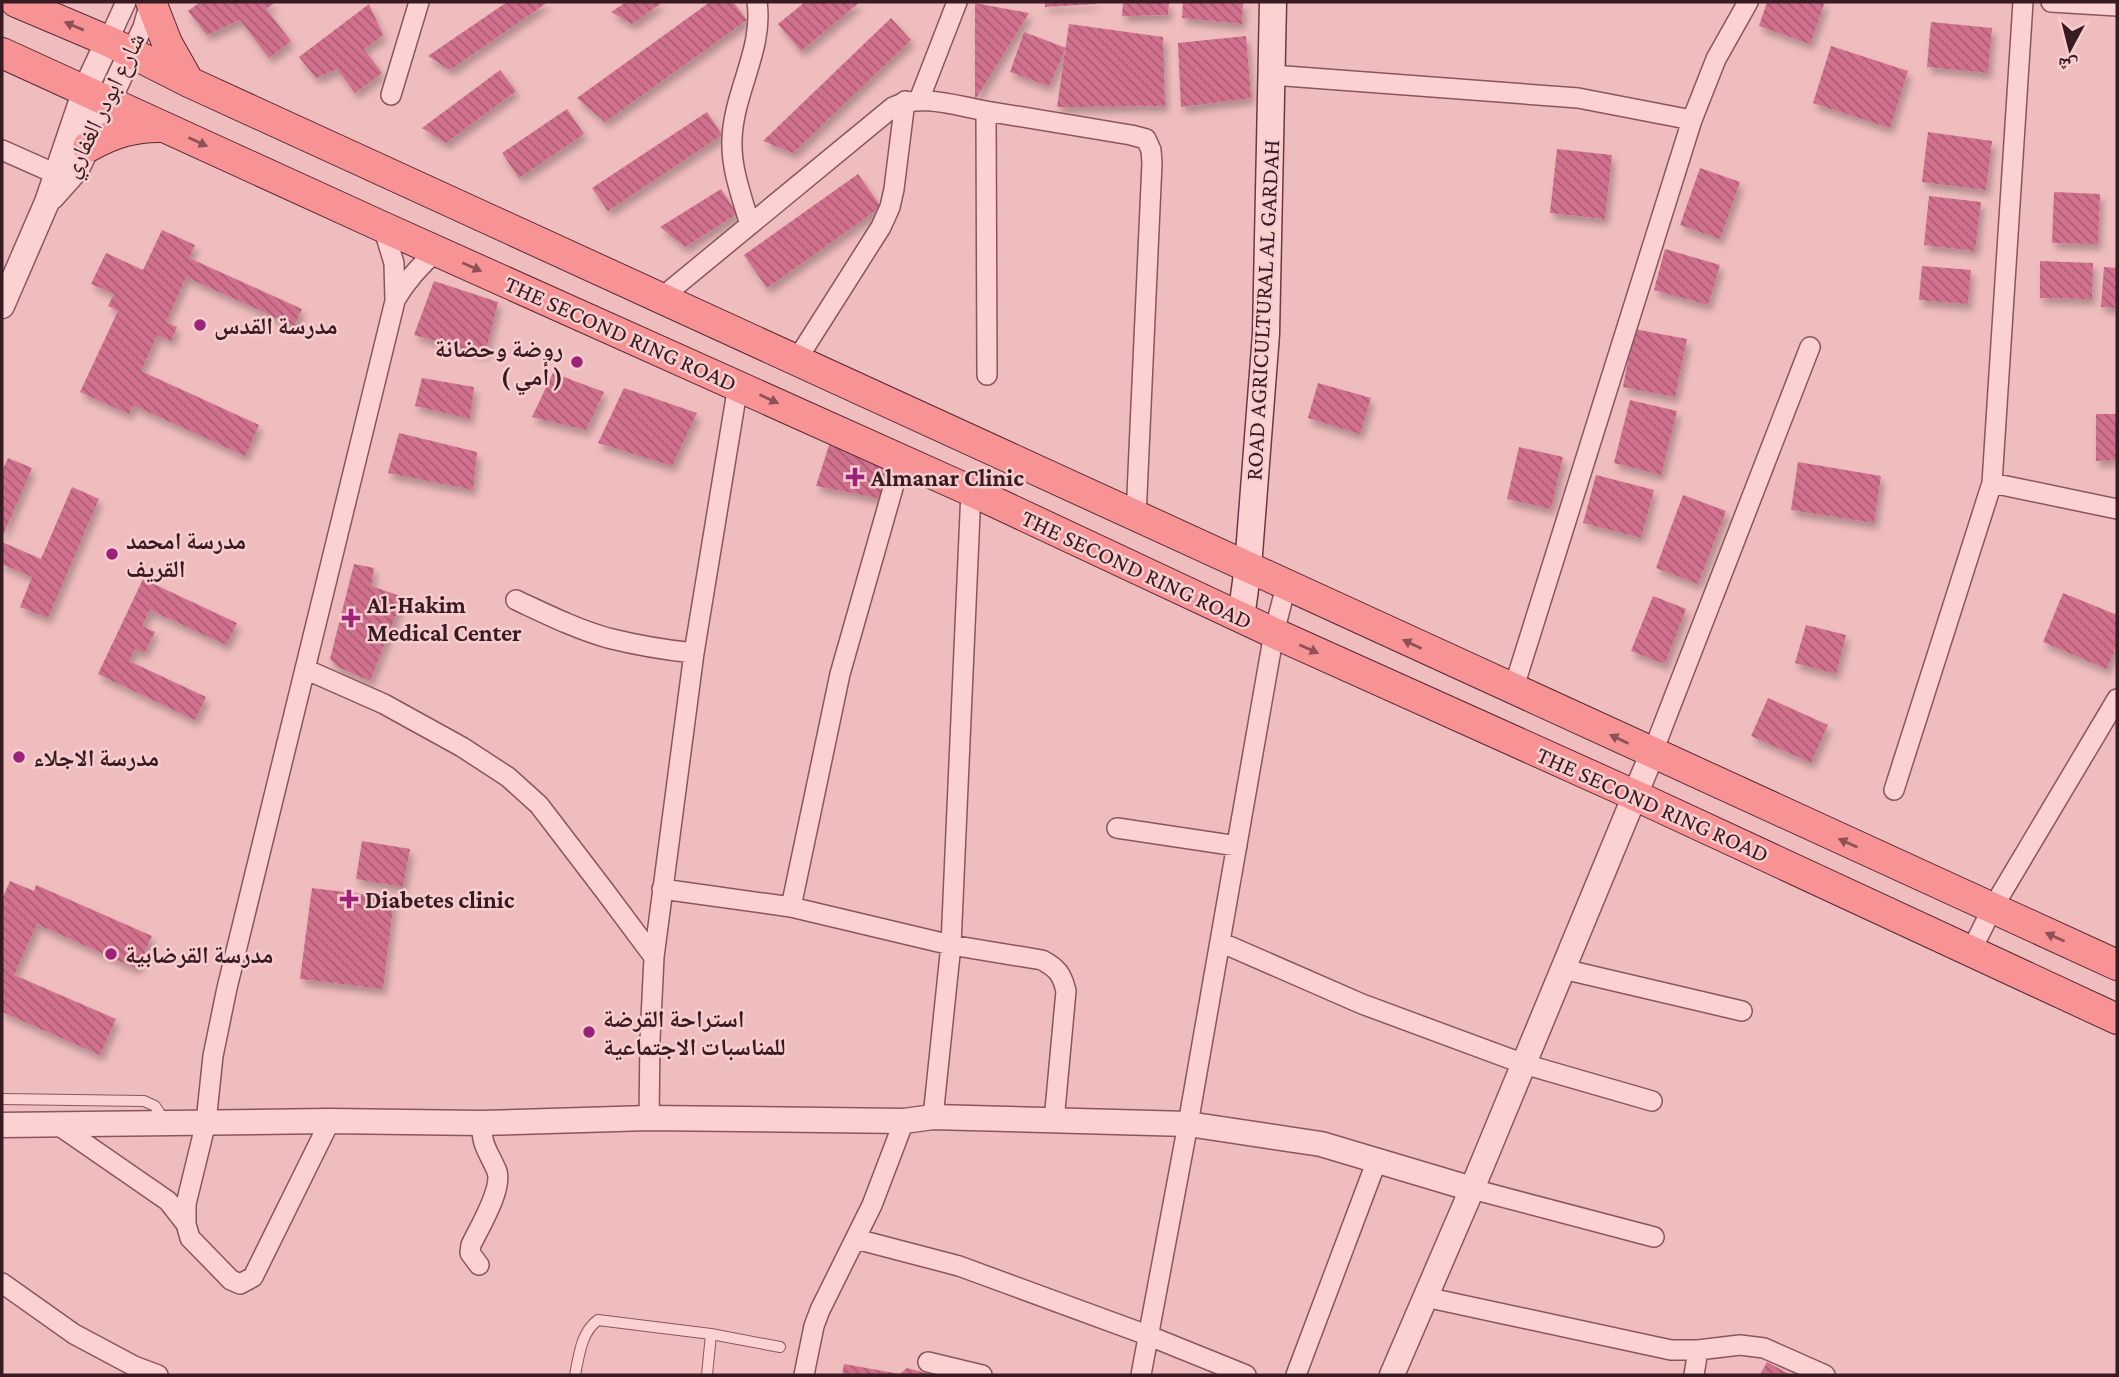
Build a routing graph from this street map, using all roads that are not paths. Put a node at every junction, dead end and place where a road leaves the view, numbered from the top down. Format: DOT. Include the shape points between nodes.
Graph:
graph roads {
  1 [pos="16,2"];
  2 [pos="126,2"];
  3 [pos="150,2"];
  4 [pos="419,2"];
  5 [pos="757,2"];
  6 [pos="957,2"];
  7 [pos="1273,2"];
  8 [pos="1748,2"];
  9 [pos="2024,2"];
  10 [pos="2051,2"];
  11 [pos="2117,6"];
  12 [pos="120,46"];
  13 [pos="2,53"];
  14 [pos="1272,75"];
  15 [pos="189,82"];
  16 [pos="391,95"];
  17 [pos="96,96"];
  18 [pos="912,100"];
  19 [pos="986,111"];
  20 [pos="1692,120"];
  21 [pos="165,127"];
  22 [pos="88,147"];
  23 [pos="2,150"];
  24 [pos="56,174"];
  25 [pos="47,202"];
  26 [pos="750,225"];
  27 [pos="383,228"];
  28 [pos="437,251"];
  29 [pos="661,298"];
  30 [pos="3,301"];
  31 [pos="395,301"];
  32 [pos="1810,347"];
  33 [pos="796,361"];
  34 [pos="987,375"];
  35 [pos="738,385"];
  36 [pos="901,460"];
  37 [pos="1992,484"];
  38 [pos="971,491"];
  39 [pos="2117,509"];
  40 [pos="1136,517"];
  41 [pos="1248,567"];
  42 [pos="1286,586"];
  43 [pos="516,600"];
  44 [pos="1241,618"];
  45 [pos="1274,634"];
  46 [pos="694,653"];
  47 [pos="304,669"];
  48 [pos="1513,690"];
  49 [pos="2117,699"];
  50 [pos="1652,754"];
  51 [pos="1894,790"];
  52 [pos="1634,795"];
  53 [pos="1117,828"];
  54 [pos="1237,846"];
  55 [pos="662,889"];
  56 [pos="791,907"];
  57 [pos="1992,909"];
  58 [pos="1220,942"];
  59 [pos="951,945"];
  60 [pos="1971,951"];
  61 [pos="654,957"];
  62 [pos="2117,965"];
  63 [pos="1563,969"];
  64 [pos="1742,1011"];
  65 [pos="2117,1019"];
  66 [pos="1524,1064"];
  67 [pos="2,1099"];
  68 [pos="1652,1101"];
  69 [pos="933,1117"];
  70 [pos="649,1118"];
  71 [pos="330,1121"];
  72 [pos="904,1121"];
  73 [pos="1054,1121"];
  74 [pos="206,1122"];
  75 [pos="166,1123"];
  76 [pos="481,1123"];
  77 [pos="1188,1124"];
  78 [pos="2,1125"];
  79 [pos="58,1125"];
  80 [pos="1377,1160"];
  81 [pos="1472,1189"];
  82 [pos="186,1224"];
  83 [pos="1654,1237"];
  84 [pos="856,1239"];
  85 [pos="479,1265"];
  86 [pos="2,1283"];
  87 [pos="1425,1297"];
  88 [pos="711,1334"];
  89 [pos="1147,1335"];
  90 [pos="780,1347"];
  91 [pos="1698,1350"];
  92 [pos="928,1362"];
  93 [pos="158,1375"];
  94 [pos="575,1375"];
  95 [pos="707,1375"];
  96 [pos="804,1375"];
  97 [pos="982,1375"];
  98 [pos="1141,1375"];
  99 [pos="1246,1375"];
  100 [pos="1296,1375"];
  101 [pos="1392,1375"];
  102 [pos="1694,1375"];
  103 [pos="1825,1375"];
  12 -- 1 [label="main road, THE SECOND RING ROAD, one-way"];
  2 -- 12 [label="street, شارع ابودر الغفاري"];
  3 -- 12 [label="street, شارع ابودر الغفاري" via="143,27"];
  3 -- 15 [label="main road"];
  4 -- 16 [label="street"];
  5 -- 26 [label="street" via="758,30 732,138 737,184"];
  6 -- 18 [label="street"];
  7 -- 14 [label="main road, ROAD AGRICULTURAL AL GARDAH"];
  8 -- 20 [label="street" via="1716,59"];
  9 -- 37 [label="street"];
  10 -- 11 [label="street"];
  12 -- 15 [label="main road, THE SECOND RING ROAD"];
  12 -- 17 [label="street, شارع ابودر الغفاري"];
  13 -- 17 [label="main road, THE SECOND RING ROAD"];
  14 -- 20 [label="street" via="1578,98"];
  14 -- 41 [label="main road, ROAD AGRICULTURAL AL GARDAH" via="1266,334"];
  15 -- 29 [label="main road, THE SECOND RING ROAD"];
  17 -- 21 [label="main road, THE SECOND RING ROAD"];
  17 -- 22 [label="street, شارع ابودر الغفاري"];
  17 -- 24 [label="street, شارع ابودر الغفاري"];
  18 -- 19 [label="street"];
  18 -- 26 [label="street" via="893,107"];
  18 -- 33 [label="street" via="890,207"];
  19 -- 34 [label="street"];
  19 -- 40 [label="street" via="1131,135 1146,139 1151,150"];
  20 -- 48 [label="street"];
  21 -- 22 [label="main road" via="125,130"];
  21 -- 27 [label="main road, THE SECOND RING ROAD, one-way"];
  22 -- 25 [label="street, شارع ابودر الغفاري" via="77,169"];
  23 -- 24 [label="street"];
  24 -- 25 [label="street, شارع ابودر الغفاري"];
  25 -- 30 [label="street, شارع ابودر الغفاري"];
  26 -- 29 [label="street"];
  27 -- 28 [label="main road, THE SECOND RING ROAD"];
  27 -- 31 [label="street" via="394,263"];
  28 -- 31 [label="street" via="420,265"];
  28 -- 35 [label="main road, THE SECOND RING ROAD, one-way"];
  29 -- 33 [label="main road, THE SECOND RING ROAD"];
  31 -- 47 [label="street"];
  32 -- 50 [label="street"];
  33 -- 40 [label="main road, THE SECOND RING ROAD"];
  35 -- 36 [label="main road, THE SECOND RING ROAD, one-way"];
  35 -- 46 [label="street"];
  36 -- 38 [label="main road, THE SECOND RING ROAD"];
  36 -- 56 [label="street" via="840,674"];
  37 -- 39 [label="street"];
  37 -- 51 [label="street"];
  38 -- 44 [label="main road, THE SECOND RING ROAD"];
  38 -- 59 [label="street"];
  40 -- 41 [label="main road, THE SECOND RING ROAD"];
  41 -- 42 [label="main road, THE SECOND RING ROAD"];
  41 -- 44 [label="main road, ROAD AGRICULTURAL AL GARDAH"];
  42 -- 45 [label="street"];
  48 -- 42 [label="main road, THE SECOND RING ROAD, one-way"];
  43 -- 46 [label="street" via="607,638"];
  44 -- 45 [label="main road, THE SECOND RING ROAD"];
  45 -- 52 [label="main road, THE SECOND RING ROAD, one-way"];
  45 -- 54 [label="street"];
  46 -- 55 [label="street"];
  47 -- 61 [label="street" via="384,704 508,777 539,806"];
  47 -- 74 [label="street" via="227,988"];
  50 -- 48 [label="main road, THE SECOND RING ROAD, one-way"];
  49 -- 57 [label="street"];
  50 -- 52 [label="street"];
  57 -- 50 [label="main road, THE SECOND RING ROAD, one-way"];
  52 -- 60 [label="main road, THE SECOND RING ROAD"];
  52 -- 63 [label="street"];
  53 -- 54 [label="street"];
  54 -- 58 [label="street"];
  55 -- 56 [label="street"];
  55 -- 61 [label="street"];
  56 -- 59 [label="street"];
  57 -- 60 [label="street"];
  62 -- 57 [label="main road, THE SECOND RING ROAD, one-way"];
  58 -- 66 [label="street" via="1362,1004"];
  58 -- 77 [label="street"];
  59 -- 69 [label="street"];
  59 -- 73 [label="street" via="1042,960 1063,975 1066,991"];
  60 -- 65 [label="main road, THE SECOND RING ROAD"];
  61 -- 70 [label="street"];
  63 -- 64 [label="street"];
  63 -- 66 [label="street"];
  66 -- 68 [label="street"];
  66 -- 81 [label="street"];
  67 -- 75 [label="lane" via="144,1101 155,1106"];
  69 -- 72 [label="street"];
  69 -- 73 [label="street"];
  70 -- 72 [label="street"];
  70 -- 76 [label="street"];
  71 -- 74 [label="street"];
  71 -- 76 [label="street"];
  71 -- 82 [label="street" via="253,1277 240,1284 231,1280 190,1238"];
  72 -- 84 [label="street"];
  73 -- 77 [label="street"];
  74 -- 75 [label="street"];
  74 -- 82 [label="street" via="186,1203"];
  75 -- 79 [label="street"];
  76 -- 85 [label="street" via="486,1152 498,1178 471,1245 470,1253"];
  77 -- 80 [label="street" via="1321,1144"];
  77 -- 89 [label="street"];
  78 -- 79 [label="street"];
  79 -- 82 [label="street" via="158,1193"];
  80 -- 81 [label="street"];
  80 -- 100 [label="street"];
  81 -- 83 [label="street"];
  81 -- 87 [label="street"];
  84 -- 89 [label="street" via="959,1266"];
  84 -- 96 [label="street" via="820,1310"];
  86 -- 93 [label="street" via="74,1334"];
  87 -- 91 [label="street" via="1671,1350"];
  87 -- 101 [label="street"];
  88 -- 90 [label="lane"];
  88 -- 94 [label="lane" via="598,1320 584,1335"];
  88 -- 95 [label="lane"];
  89 -- 98 [label="street"];
  89 -- 99 [label="street"];
  91 -- 102 [label="street"];
  91 -- 103 [label="street" via="1740,1345 1764,1349"];
  92 -- 97 [label="street"];
}
